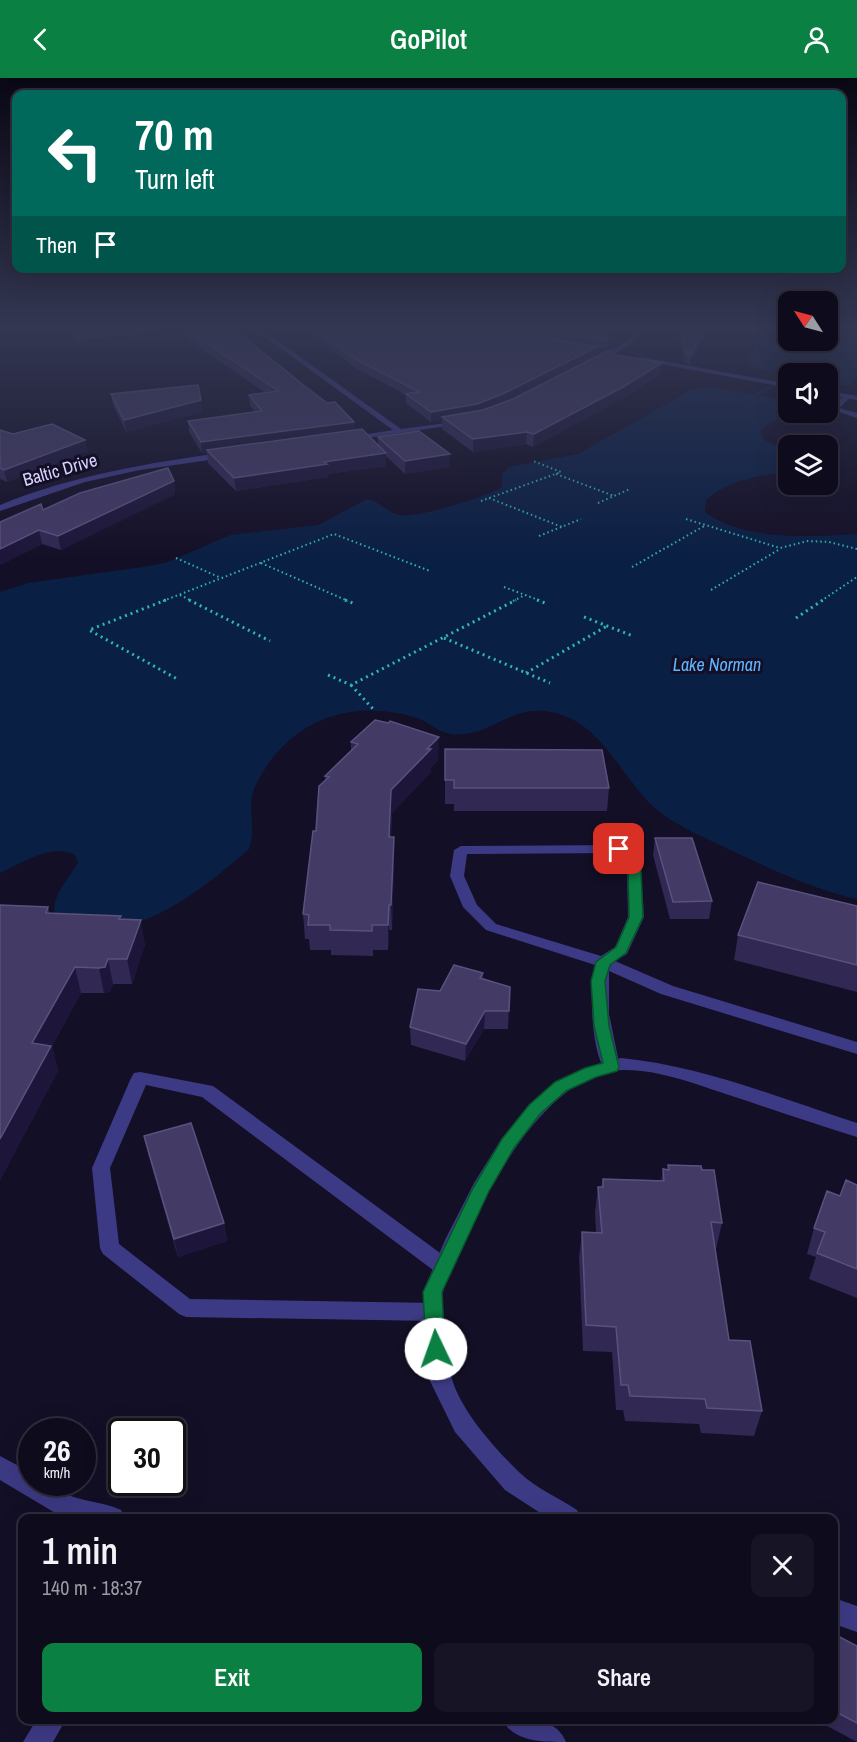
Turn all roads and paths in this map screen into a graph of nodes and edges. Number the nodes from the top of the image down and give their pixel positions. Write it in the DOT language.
graph roads {
  1 [pos="361,404"];
  2 [pos="842,404"];
  3 [pos="857,416"];
  4 [pos="470,420"];
  5 [pos="400,432"];
  6 [pos="343,440"];
  7 [pos="239,453"];
  8 [pos="533,461"];
  9 [pos="555,474"];
  10 [pos="630,489"];
  11 [pos="614,496"];
  12 [pos="488,498"];
  13 [pos="481,501"];
  14 [pos="598,503"];
  15 [pos="0,508"];
  16 [pos="581,519"];
  17 [pos="686,519"];
  18 [pos="706,525"];
  19 [pos="562,527"];
  20 [pos="539,536"];
  21 [pos="780,548"];
  22 [pos="857,549"];
  23 [pos="176,558"];
  24 [pos="261,563"];
  25 [pos="632,567"];
  26 [pos="430,571"];
  27 [pos="857,577"];
  28 [pos="222,578"];
  29 [pos="504,587"];
  30 [pos="711,590"];
  31 [pos="179,595"];
  32 [pos="525,595"];
  33 [pos="355,604"];
  34 [pos="549,604"];
  35 [pos="584,617"];
  36 [pos="796,618"];
  37 [pos="607,626"];
  38 [pos="633,636"];
  39 [pos="443,638"];
  40 [pos="270,641"];
  41 [pos="526,673"];
  42 [pos="328,675"];
  43 [pos="178,680"];
  44 [pos="550,683"];
  45 [pos="351,685"];
  46 [pos="374,710"];
  47 [pos="603,962"];
  48 [pos="857,1048"];
  49 [pos="611,1067"];
  50 [pos="857,1130"];
  51 [pos="444,1267"];
  52 [pos="434,1312"];
  53 [pos="0,1467"];
  54 [pos="97,1514"];
  55 [pos="563,1514"];
  56 [pos="838,1612"];
  57 [pos="857,1619"];
  58 [pos="49,1724"];
  59 [pos="523,1724"];
  60 [pos="36,1742"];
  61 [pos="554,1742"];
  1 -- 5 [label="street"];
  2 -- 3 [label="street"];
  4 -- 5 [label="street"];
  5 -- 6 [label="street"];
  7 -- 15 [label="street, Baltic Drive"];
  8 -- 9 [label="path"];
  9 -- 11 [label="path"];
  9 -- 12 [label="path"];
  10 -- 11 [label="path"];
  11 -- 14 [label="path"];
  12 -- 13 [label="path"];
  12 -- 19 [label="path"];
  16 -- 19 [label="path"];
  17 -- 18 [label="path"];
  18 -- 21 [label="path"];
  18 -- 25 [label="path"];
  19 -- 20 [label="path"];
  21 -- 22 [label="path"];
  21 -- 30 [label="path"];
  23 -- 28 [label="path"];
  24 -- 26 [label="path"];
  24 -- 28 [label="path"];
  24 -- 33 [label="path"];
  27 -- 36 [label="path"];
  28 -- 31 [label="path"];
  29 -- 32 [label="path"];
  31 -- 40 [label="path"];
  31 -- 43 [label="path"];
  32 -- 34 [label="path"];
  32 -- 39 [label="path"];
  35 -- 37 [label="path"];
  37 -- 38 [label="path"];
  37 -- 41 [label="path"];
  39 -- 41 [label="path"];
  39 -- 45 [label="path"];
  41 -- 44 [label="path"];
  42 -- 45 [label="path"];
  45 -- 46 [label="path"];
  47 -- 47 [label="street"];
  47 -- 48 [label="street"];
  47 -- 49 [label="street"];
  49 -- 50 [label="street"];
  49 -- 51 [label="street"];
  51 -- 52 [label="street"];
  51 -- 52 [label="street"];
  52 -- 55 [label="street"];
  53 -- 54 [label="street"];
  56 -- 57 [label="street"];
  58 -- 60 [label="street"];
  59 -- 61 [label="street"];
}
